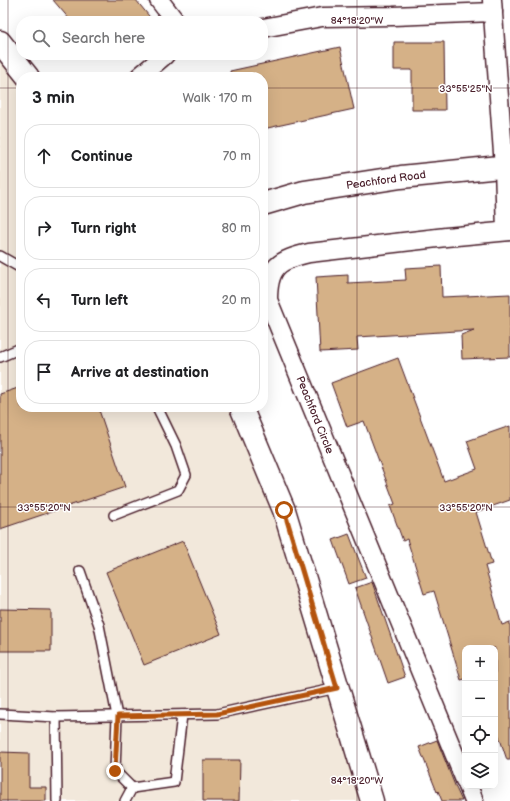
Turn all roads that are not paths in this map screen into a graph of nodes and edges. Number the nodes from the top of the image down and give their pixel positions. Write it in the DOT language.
graph roads {
  1 [pos="159,0"];
  2 [pos="493,6"];
  3 [pos="171,16"];
  4 [pos="268,27"];
  5 [pos="0,42"];
  6 [pos="159,60"];
  7 [pos="24,72"];
  8 [pos="145,72"];
  9 [pos="507,166"];
  10 [pos="268,203"];
  11 [pos="508,231"];
  12 [pos="0,256"];
  13 [pos="16,265"];
  14 [pos="16,350"];
  15 [pos="0,357"];
  16 [pos="159,412"];
  17 [pos="243,412"];
  18 [pos="114,515"];
  19 [pos="80,571"];
  20 [pos="337,688"];
  21 [pos="0,714"];
  22 [pos="182,715"];
  23 [pos="118,716"];
  24 [pos="56,717"];
  25 [pos="462,773"];
  26 [pos="132,788"];
  27 [pos="469,789"];
  28 [pos="57,801"];
  29 [pos="125,801"];
  30 [pos="372,801"];
  31 [pos="474,801"];
  1 -- 3 [label="street"];
  2 -- 4 [label="street"];
  2 -- 9 [label="street, Peachford Circle"];
  5 -- 7 [label="street"];
  6 -- 8 [label="street"];
  9 -- 10 [label="street, Peachford Road"];
  9 -- 11 [label="street, Peachford Circle"];
  11 -- 25 [label="street, Peachford Circle"];
  12 -- 13 [label="lane"];
  14 -- 15 [label="lane"];
  16 -- 18 [label="lane"];
  17 -- 20 [label="street"];
  19 -- 23 [label="lane"];
  20 -- 22 [label="lane"];
  20 -- 30 [label="street"];
  21 -- 24 [label="lane"];
  22 -- 23 [label="lane"];
  22 -- 26 [label="lane"];
  23 -- 24 [label="lane"];
  23 -- 26 [label="lane"];
  24 -- 28 [label="lane"];
  26 -- 29 [label="lane"];
  27 -- 31 [label="street"];
}
